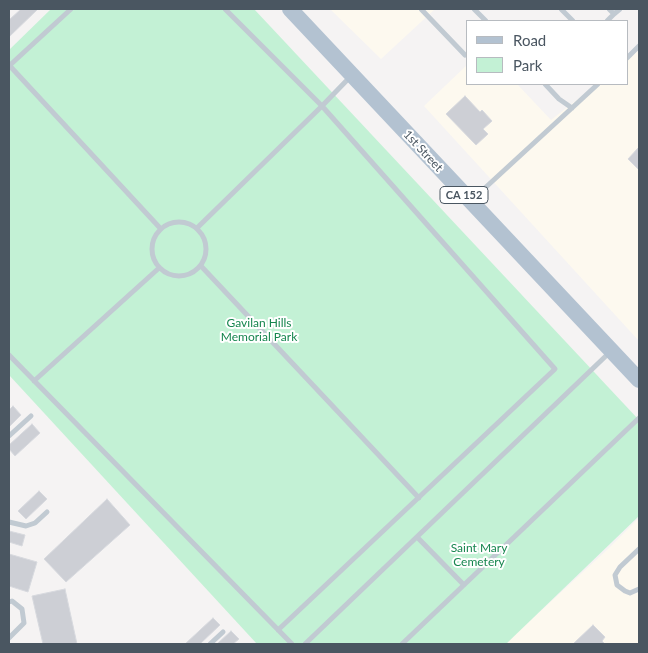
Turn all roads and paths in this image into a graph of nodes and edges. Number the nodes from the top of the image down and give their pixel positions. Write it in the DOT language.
graph roads {
  1 [pos="70,9"];
  2 [pos="226,9"];
  3 [pos="290,9"];
  4 [pos="421,9"];
  5 [pos="474,9"];
  6 [pos="561,9"];
  7 [pos="609,9"];
  8 [pos="620,9"];
  9 [pos="614,14"];
  10 [pos="485,20"];
  11 [pos="572,20"];
  12 [pos="608,20"];
  13 [pos="639,46"];
  14 [pos="465,55"];
  15 [pos="628,57"];
  16 [pos="9,65"];
  17 [pos="351,75"];
  18 [pos="545,85"];
  19 [pos="597,85"];
  20 [pos="322,106"];
  21 [pos="572,108"];
  22 [pos="470,202"];
  23 [pos="160,228"];
  24 [pos="197,228"];
  25 [pos="201,266"];
  26 [pos="159,268"];
  27 [pos="611,351"];
  28 [pos="9,355"];
  29 [pos="639,380"];
  30 [pos="34,381"];
  31 [pos="30,416"];
  32 [pos="639,418"];
  33 [pos="9,436"];
  34 [pos="419,498"];
  35 [pos="47,512"];
  36 [pos="9,522"];
  37 [pos="417,537"];
  38 [pos="639,549"];
  39 [pos="464,585"];
  40 [pos="639,589"];
  41 [pos="9,602"];
  42 [pos="278,630"];
  43 [pos="223,632"];
  44 [pos="9,638"];
  45 [pos="210,644"];
  46 [pos="292,644"];
  47 [pos="305,644"];
  48 [pos="402,644"];
  1 -- 16 [label="lane"];
  2 -- 20 [label="lane"];
  3 -- 17 [label="main road, 1st Street / CA 152"];
  4 -- 14 [label="lane"];
  5 -- 10 [label="lane"];
  6 -- 11 [label="lane"];
  7 -- 9 [label="lane"];
  8 -- 9 [label="lane"];
  9 -- 12 [label="lane"];
  13 -- 15 [label="lane"];
  16 -- 23 [label="lane"];
  17 -- 20 [label="lane"];
  17 -- 22 [label="main road, 1st Street / CA 152"];
  18 -- 21 [label="lane"];
  19 -- 21 [label="lane"];
  20 -- 24 [label="lane"];
  20 -- 34 [label="lane"];
  21 -- 22 [label="lane"];
  22 -- 27 [label="main road, 1st Street / CA 152"];
  23 -- 24 [label="lane"];
  23 -- 26 [label="lane"];
  24 -- 25 [label="lane"];
  25 -- 26 [label="lane"];
  25 -- 34 [label="lane"];
  26 -- 30 [label="lane"];
  27 -- 29 [label="main road, 1st Street / CA 152"];
  27 -- 37 [label="lane"];
  28 -- 30 [label="lane"];
  30 -- 42 [label="lane"];
  31 -- 33 [label="lane"];
  32 -- 39 [label="lane"];
  34 -- 42 [label="lane"];
  35 -- 36 [label="lane"];
  37 -- 39 [label="lane"];
  37 -- 47 [label="lane"];
  38 -- 40 [label="lane"];
  39 -- 48 [label="lane"];
  41 -- 44 [label="lane"];
  42 -- 46 [label="lane"];
  43 -- 45 [label="lane"];
}
